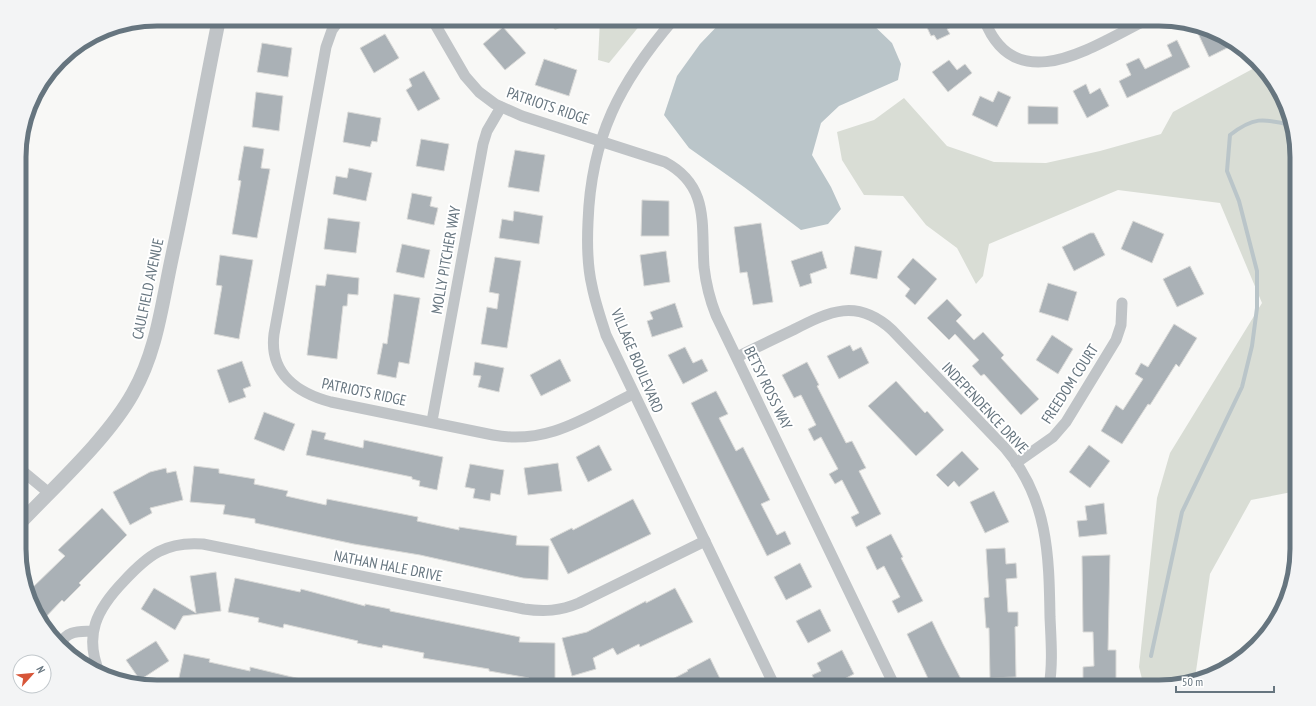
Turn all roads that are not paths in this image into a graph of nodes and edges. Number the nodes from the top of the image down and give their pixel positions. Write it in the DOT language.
graph roads {
  1 [pos="217,26"];
  2 [pos="335,26"];
  3 [pos="436,26"];
  4 [pos="669,26"];
  5 [pos="988,26"];
  6 [pos="1134,26"];
  7 [pos="501,107"];
  8 [pos="601,140"];
  9 [pos="1122,303"];
  10 [pos="737,357"];
  11 [pos="633,394"];
  12 [pos="432,421"];
  13 [pos="1016,463"];
  14 [pos="26,474"];
  15 [pos="49,493"];
  16 [pos="26,517"];
  17 [pos="705,541"];
  18 [pos="93,632"];
  19 [pos="63,640"];
  20 [pos="94,664"];
  21 [pos="772,680"];
  22 [pos="892,680"];
  23 [pos="1050,680"];
  1 -- 15 [label="street, CAULFIELD AVENUE"];
  2 -- 12 [label="street, PATRIOTS RIDGE"];
  3 -- 7 [label="street, PATRIOTS RIDGE"];
  4 -- 8 [label="street, VILLAGE BOULEVARD"];
  5 -- 6 [label="street"];
  7 -- 8 [label="street, PATRIOTS RIDGE"];
  7 -- 12 [label="street, MOLLY PITCHER WAY"];
  8 -- 10 [label="street, BETSY ROSS WAY"];
  8 -- 11 [label="street, VILLAGE BOULEVARD"];
  9 -- 13 [label="street, FREEDOM COURT"];
  10 -- 13 [label="street, INDEPENDENCE DRIVE"];
  10 -- 22 [label="street, BETSY ROSS WAY"];
  11 -- 12 [label="street, PATRIOTS RIDGE"];
  11 -- 17 [label="street, VILLAGE BOULEVARD"];
  13 -- 23 [label="street, INDEPENDENCE DRIVE"];
  14 -- 15 [label="street"];
  15 -- 16 [label="street, CAULFIELD AVENUE"];
  17 -- 18 [label="street, NATHAN HALE DRIVE"];
  17 -- 21 [label="street, VILLAGE BOULEVARD"];
  18 -- 19 [label="street"];
  18 -- 20 [label="street, NATHAN HALE DRIVE"];
}
